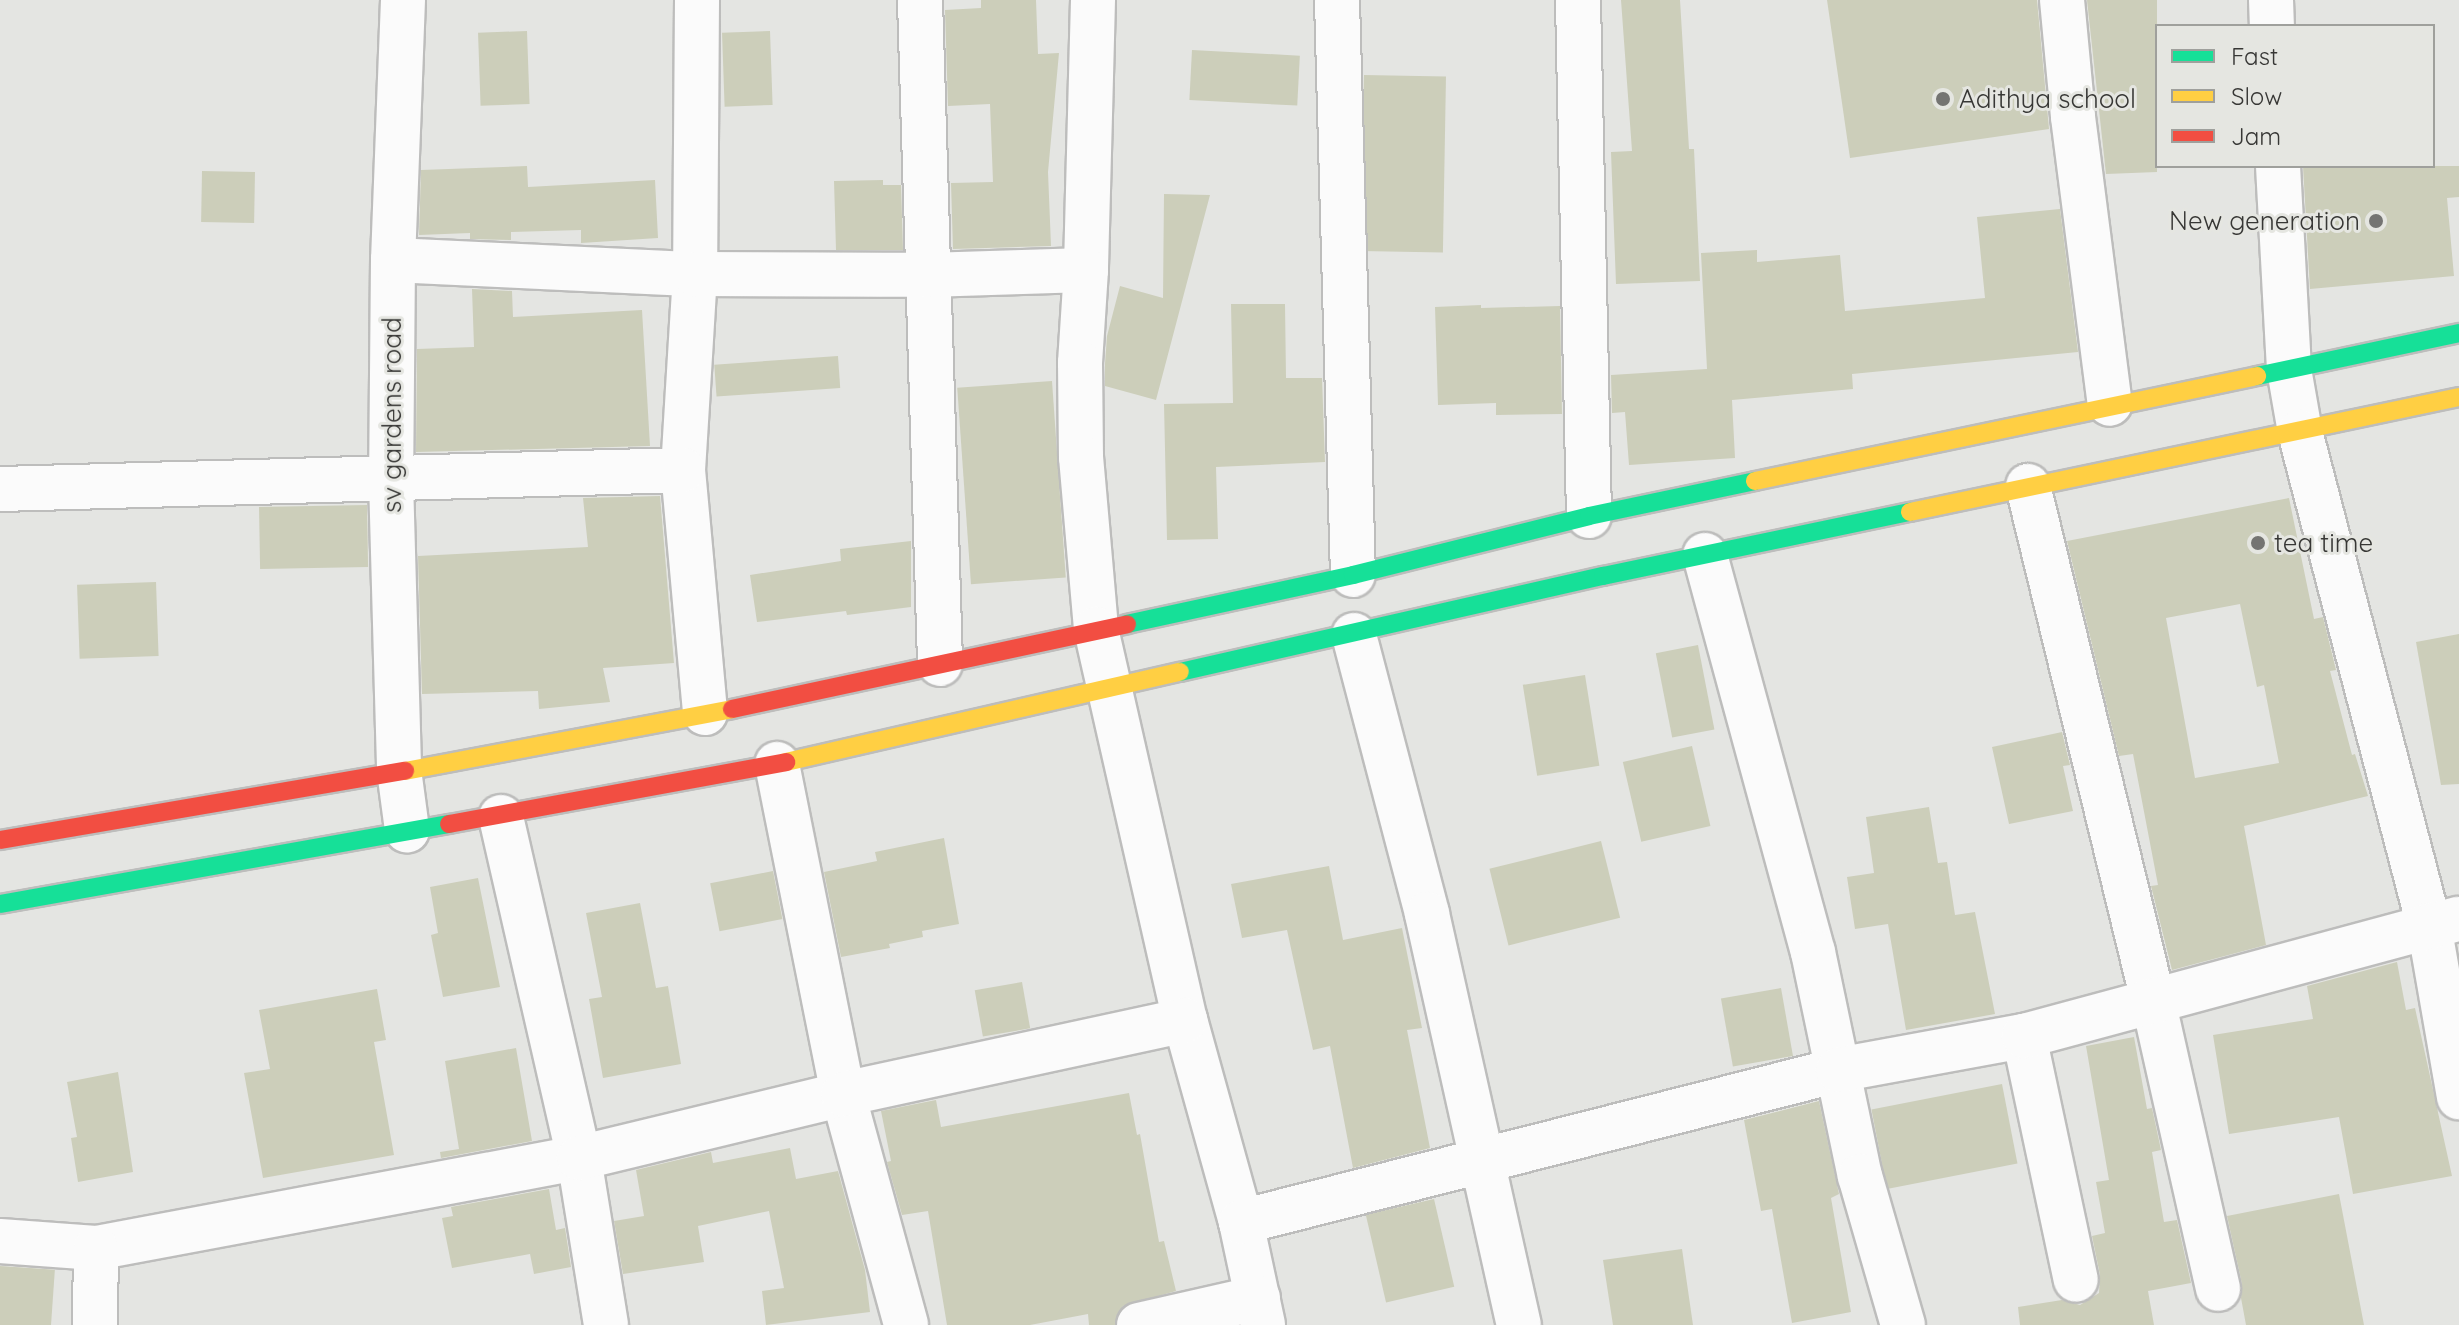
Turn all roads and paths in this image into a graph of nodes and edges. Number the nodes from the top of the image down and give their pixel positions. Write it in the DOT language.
graph roads {
  1 [pos="403,0"];
  2 [pos="697,0"];
  3 [pos="920,0"];
  4 [pos="1093,0"];
  5 [pos="1337,0"];
  6 [pos="1578,0"];
  7 [pos="2062,0"];
  8 [pos="2271,0"];
  9 [pos="2272,24"];
  10 [pos="2278,168"];
  11 [pos="393,260"];
  12 [pos="1086,270"];
  13 [pos="695,274"];
  14 [pos="927,275"];
  15 [pos="2459,333"];
  16 [pos="2289,369"];
  17 [pos="2459,397"];
  18 [pos="2110,404"];
  19 [pos="2300,432"];
  20 [pos="683,470"];
  21 [pos="391,480"];
  22 [pos="2028,486"];
  23 [pos="0,489"];
  24 [pos="1589,516"];
  25 [pos="1705,555"];
  26 [pos="1353,575"];
  27 [pos="1096,629"];
  28 [pos="1354,635"];
  29 [pos="940,664"];
  30 [pos="1107,689"];
  31 [pos="705,713"];
  32 [pos="777,764"];
  33 [pos="399,770"];
  34 [pos="501,817"];
  35 [pos="407,830"];
  36 [pos="0,840"];
  37 [pos="0,904"];
  38 [pos="2444,922"];
  39 [pos="2153,1000"];
  40 [pos="1185,1020"];
  41 [pos="2024,1036"];
  42 [pos="1838,1070"];
  43 [pos="843,1094"];
  44 [pos="2459,1097"];
  45 [pos="579,1158"];
  46 [pos="1482,1161"];
  47 [pos="1241,1222"];
  48 [pos="0,1241"];
  49 [pos="96,1248"];
  50 [pos="2076,1280"];
  51 [pos="2218,1289"];
  52 [pos="1260,1312"];
  53 [pos="95,1325"];
  54 [pos="606,1325"];
  55 [pos="906,1325"];
  56 [pos="1139,1325"];
  57 [pos="1519,1325"];
  58 [pos="1903,1325"];
  1 -- 11 [label="street, sv gardens road"];
  2 -- 13 [label="street"];
  3 -- 14 [label="street"];
  4 -- 12 [label="street"];
  5 -- 26 [label="street"];
  6 -- 24 [label="street"];
  7 -- 18 [label="street"];
  8 -- 9 [label="street"];
  10 -- 16 [label="street"];
  11 -- 13 [label="street"];
  11 -- 21 [label="street, sv gardens road"];
  12 -- 14 [label="street"];
  12 -- 27 [label="street"];
  13 -- 14 [label="street"];
  13 -- 20 [label="street"];
  14 -- 29 [label="street"];
  15 -- 16 [label="main road"];
  16 -- 18 [label="main road"];
  16 -- 19 [label="street"];
  17 -- 19 [label="main road"];
  18 -- 24 [label="main road"];
  19 -- 22 [label="main road"];
  19 -- 38 [label="street"];
  20 -- 21 [label="street"];
  20 -- 31 [label="street"];
  21 -- 23 [label="street"];
  21 -- 33 [label="street, sv gardens road"];
  22 -- 25 [label="main road"];
  22 -- 39 [label="street"];
  24 -- 26 [label="main road"];
  25 -- 28 [label="main road"];
  25 -- 42 [label="street"];
  26 -- 27 [label="main road"];
  27 -- 29 [label="main road"];
  27 -- 30 [label="street"];
  28 -- 30 [label="main road"];
  28 -- 46 [label="street"];
  29 -- 31 [label="main road"];
  30 -- 32 [label="main road"];
  30 -- 40 [label="street"];
  31 -- 33 [label="main road"];
  32 -- 34 [label="main road"];
  32 -- 43 [label="street"];
  33 -- 35 [label="street, sv gardens road"];
  33 -- 36 [label="main road"];
  34 -- 35 [label="main road"];
  34 -- 45 [label="street"];
  35 -- 37 [label="main road"];
  38 -- 39 [label="street"];
  38 -- 44 [label="street"];
  39 -- 41 [label="street"];
  39 -- 51 [label="street"];
  40 -- 43 [label="street"];
  40 -- 47 [label="street"];
  41 -- 42 [label="street"];
  41 -- 50 [label="street"];
  42 -- 46 [label="street"];
  42 -- 58 [label="street"];
  43 -- 45 [label="street"];
  43 -- 55 [label="street"];
  45 -- 49 [label="street"];
  45 -- 54 [label="street"];
  46 -- 47 [label="street"];
  46 -- 57 [label="street"];
  47 -- 52 [label="street"];
  48 -- 49 [label="street"];
  49 -- 53 [label="street"];
  52 -- 56 [label="street"];
}
